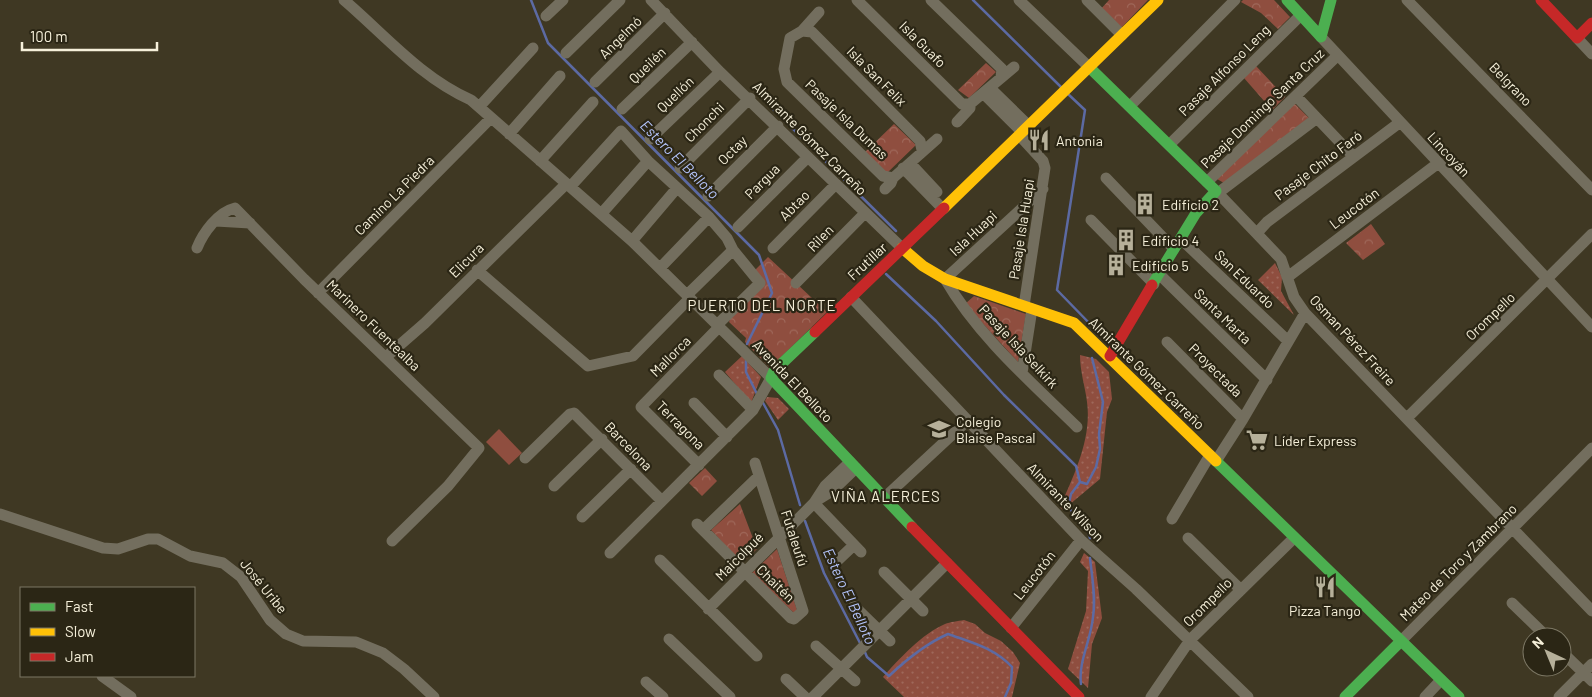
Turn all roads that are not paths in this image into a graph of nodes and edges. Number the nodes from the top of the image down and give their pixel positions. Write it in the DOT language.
graph roads {
  1 [pos="344,0"];
  2 [pos="563,0"];
  3 [pos="620,0"];
  4 [pos="651,0"];
  5 [pos="857,0"];
  6 [pos="932,0"];
  7 [pos="1019,0"];
  8 [pos="1158,0"];
  9 [pos="1235,0"];
  10 [pos="1288,0"];
  11 [pos="1331,0"];
  12 [pos="1541,0"];
  13 [pos="1410,1"];
  14 [pos="1094,2"];
  15 [pos="819,12"];
  16 [pos="665,13"];
  17 [pos="1300,15"];
  18 [pos="546,16"];
  19 [pos="1592,23"];
  20 [pos="802,31"];
  21 [pos="1122,35"];
  22 [pos="1321,38"];
  23 [pos="1577,38"];
  24 [pos="692,42"];
  25 [pos="532,48"];
  26 [pos="566,53"];
  27 [pos="1592,54"];
  28 [pos="1337,56"];
  29 [pos="1014,67"];
  30 [pos="1090,68"];
  31 [pos="720,72"];
  32 [pos="560,76"];
  33 [pos="1001,77"];
  34 [pos="595,82"];
  35 [pos="987,91"];
  36 [pos="1296,96"];
  37 [pos="750,98"];
  38 [pos="593,102"];
  39 [pos="475,103"];
  40 [pos="970,104"];
  41 [pos="1130,106"];
  42 [pos="622,109"];
  43 [pos="491,118"];
  44 [pos="1317,118"];
  45 [pos="957,122"];
  46 [pos="1399,122"];
  47 [pos="778,126"];
  48 [pos="1024,132"];
  49 [pos="509,134"];
  50 [pos="650,139"];
  51 [pos="936,139"];
  52 [pos="1169,145"];
  53 [pos="922,150"];
  54 [pos="1353,156"];
  55 [pos="808,157"];
  56 [pos="648,161"];
  57 [pos="540,162"];
  58 [pos="1437,164"];
  59 [pos="907,165"];
  60 [pos="680,168"];
  61 [pos="893,178"];
  62 [pos="1106,178"];
  63 [pos="1207,182"];
  64 [pos="836,184"];
  65 [pos="568,186"];
  66 [pos="677,188"];
  67 [pos="885,189"];
  68 [pos="1043,189"];
  69 [pos="1592,190"];
  70 [pos="1217,192"];
  71 [pos="708,196"];
  72 [pos="946,207"];
  73 [pos="602,213"];
  74 [pos="865,213"];
  75 [pos="709,218"];
  76 [pos="1091,220"];
  77 [pos="738,227"];
  78 [pos="1257,233"];
  79 [pos="1592,234"];
  80 [pos="1181,239"];
  81 [pos="632,241"];
  82 [pos="197,248"];
  83 [pos="773,248"];
  84 [pos="902,248"];
  85 [pos="1174,249"];
  86 [pos="733,250"];
  87 [pos="660,268"];
  88 [pos="477,270"];
  89 [pos="1289,276"];
  90 [pos="945,279"];
  91 [pos="1156,279"];
  92 [pos="1547,281"];
  93 [pos="796,283"];
  94 [pos="318,293"];
  95 [pos="689,296"];
  96 [pos="851,297"];
  97 [pos="1028,307"];
  98 [pos="1305,313"];
  99 [pos="719,325"];
  100 [pos="1592,327"];
  101 [pos="1288,341"];
  102 [pos="1167,342"];
  103 [pos="1110,356"];
  104 [pos="386,357"];
  105 [pos="1022,373"];
  106 [pos="719,375"];
  107 [pos="771,378"];
  108 [pos="1267,380"];
  109 [pos="694,403"];
  110 [pos="758,403"];
  111 [pos="641,407"];
  112 [pos="1406,418"];
  113 [pos="1243,419"];
  114 [pos="968,420"];
  115 [pos="1077,427"];
  116 [pos="727,437"];
  117 [pos="602,439"];
  118 [pos="1592,448"];
  119 [pos="525,458"];
  120 [pos="1213,458"];
  121 [pos="755,463"];
  122 [pos="699,465"];
  123 [pos="853,465"];
  124 [pos="631,469"];
  125 [pos="759,476"];
  126 [pos="554,486"];
  127 [pos="884,498"];
  128 [pos="662,501"];
  129 [pos="814,503"];
  130 [pos="0,514"];
  131 [pos="582,517"];
  132 [pos="1172,519"];
  133 [pos="1513,529"];
  134 [pos="779,537"];
  135 [pos="1188,538"];
  136 [pos="1294,538"];
  137 [pos="1081,540"];
  138 [pos="392,541"];
  139 [pos="610,553"];
  140 [pos="660,560"];
  141 [pos="836,562"];
  142 [pos="947,563"];
  143 [pos="744,572"];
  144 [pos="884,572"];
  145 [pos="1241,590"];
  146 [pos="910,599"];
  147 [pos="1512,602"];
  148 [pos="854,606"];
  149 [pos="708,608"];
  150 [pos="1592,610"];
  151 [pos="922,611"];
  152 [pos="794,619"];
  153 [pos="1537,627"];
  154 [pos="1011,628"];
  155 [pos="879,630"];
  156 [pos="669,639"];
  157 [pos="890,640"];
  158 [pos="1190,640"];
  159 [pos="1400,642"];
  160 [pos="816,646"];
  161 [pos="757,656"];
  162 [pos="1572,662"];
  163 [pos="1592,664"];
  164 [pos="842,669"];
  165 [pos="103,677"];
  166 [pos="1588,677"];
  167 [pos="786,679"];
  168 [pos="1441,680"];
  169 [pos="855,681"];
  170 [pos="646,682"];
  171 [pos="723,694"];
  172 [pos="132,697"];
  173 [pos="434,697"];
  174 [pos="663,697"];
  175 [pos="805,697"];
  176 [pos="813,697"];
  177 [pos="1080,697"];
  178 [pos="1151,697"];
  179 [pos="1248,697"];
  180 [pos="1345,697"];
  181 [pos="1425,697"];
  182 [pos="1459,697"];
  183 [pos="1559,697"];
  1 -- 39 [label="street, Avenida El Belloto"];
  2 -- 18 [label="street"];
  3 -- 26 [label="street"];
  4 -- 16 [label="street, Almirante Gómez Carreño"];
  5 -- 40 [label="street, Isla Guafo"];
  6 -- 33 [label="street"];
  7 -- 30 [label="street, Osman Pérez Freire"];
  8 -- 21 [label="street, Frutillar"];
  9 -- 41 [label="street"];
  10 -- 17 [label="street, Lincoyán"];
  11 -- 22 [label="street"];
  12 -- 23 [label="street"];
  13 -- 69 [label="street, Belgrano"];
  14 -- 21 [label="street"];
  15 -- 20 [label="street"];
  16 -- 24 [label="street, Almirante Gómez Carreño"];
  16 -- 34 [label="street, Angelmó"];
  17 -- 22 [label="street, Lincoyán"];
  17 -- 52 [label="street, Pasaje Alfonso Leng"];
  19 -- 23 [label="street"];
  20 -- 53 [label="street, Isla San Felix"];
  20 -- 61 [label="street, Pasaje Isla Dumas"];
  21 -- 30 [label="street, Frutillar"];
  22 -- 28 [label="street, Lincoyán"];
  23 -- 27 [label="street"];
  24 -- 31 [label="street, Almirante Gómez Carreño"];
  24 -- 42 [label="street, Queilén"];
  25 -- 39 [label="street"];
  28 -- 36 [label="street, Pasaje Domingo Santa Cruz"];
  28 -- 46 [label="street, Lincoyán"];
  29 -- 33 [label="street"];
  30 -- 41 [label="street, Osman Pérez Freire"];
  30 -- 48 [label="street, Frutillar"];
  31 -- 37 [label="street, Almirante Gómez Carreño"];
  31 -- 50 [label="street, Quellón"];
  32 -- 49 [label="street"];
  33 -- 35 [label="street"];
  35 -- 40 [label="street"];
  35 -- 48 [label="street, Pasaje Isla Huapi"];
  36 -- 44 [label="street"];
  36 -- 63 [label="street, Pasaje Domingo Santa Cruz"];
  37 -- 47 [label="street, Almirante Gómez Carreño"];
  37 -- 60 [label="street, Chonchi"];
  38 -- 57 [label="street"];
  39 -- 43 [label="street, Avenida El Belloto"];
  40 -- 45 [label="street"];
  41 -- 52 [label="street, Osman Pérez Freire"];
  43 -- 49 [label="street, Avenida El Belloto"];
  43 -- 94 [label="street, Camino La Piedra"];
  44 -- 54 [label="street"];
  44 -- 70 [label="street"];
  46 -- 54 [label="street, Pasaje Chito Faró"];
  46 -- 58 [label="street, Lincoyán"];
  47 -- 55 [label="street, Almirante Gómez Carreño"];
  47 -- 71 [label="street, Octay"];
  48 -- 68 [label="street, Pasaje Isla Huapi"];
  48 -- 72 [label="street, Frutillar"];
  49 -- 57 [label="street, Avenida El Belloto"];
  51 -- 53 [label="street"];
  52 -- 63 [label="street, Osman Pérez Freire"];
  53 -- 59 [label="street"];
  54 -- 78 [label="street, Pasaje Chito Faró"];
  55 -- 64 [label="street, Almirante Gómez Carreño"];
  55 -- 77 [label="street, Pargua"];
  56 -- 65 [label="street, Elicura"];
  56 -- 66 [label="street"];
  56 -- 73 [label="street"];
  57 -- 65 [label="street, Avenida El Belloto"];
  58 -- 89 [label="street, Leucotón"];
  58 -- 92 [label="street, Lincoyán"];
  59 -- 61 [label="street"];
  59 -- 72 [label="street"];
  61 -- 67 [label="street"];
  62 -- 85 [label="street"];
  63 -- 70 [label="street, Osman Pérez Freire"];
  64 -- 74 [label="street, Almirante Gómez Carreño"];
  64 -- 83 [label="street, Abtao"];
  65 -- 73 [label="street, Avenida El Belloto"];
  65 -- 88 [label="street, Elicura"];
  66 -- 75 [label="street"];
  66 -- 81 [label="street"];
  68 -- 90 [label="street, Isla Huapi"];
  68 -- 97 [label="street, Pasaje Isla Huapi"];
  70 -- 78 [label="street, Osman Pérez Freire"];
  70 -- 80 [label="street"];
  72 -- 84 [label="street, Frutillar"];
  73 -- 81 [label="street, Avenida El Belloto"];
  74 -- 84 [label="street, Almirante Gómez Carreño"];
  74 -- 93 [label="street, Rilen"];
  75 -- 86 [label="street"];
  75 -- 87 [label="street"];
  76 -- 91 [label="street, Santa Marta"];
  78 -- 89 [label="street, Osman Pérez Freire"];
  79 -- 92 [label="street, Orompello"];
  80 -- 85 [label="street"];
  80 -- 101 [label="street, San Eduardo"];
  81 -- 87 [label="street, Avenida El Belloto"];
  82 -- 94 [label="street, Marinero Fuentealba"];
  84 -- 90 [label="street, Almirante Gómez Carreño"];
  84 -- 96 [label="street, Frutillar"];
  85 -- 91 [label="street"];
  86 -- 95 [label="street"];
  86 -- 99 [label="street, Mallorca"];
  87 -- 95 [label="street, Avenida El Belloto"];
  88 -- 95 [label="street"];
  88 -- 104 [label="street, Elicura"];
  89 -- 98 [label="street, Osman Pérez Freire"];
  90 -- 97 [label="street, Almirante Gómez Carreño"];
  90 -- 105 [label="street, Pasaje Isla Selkirk"];
  91 -- 103 [label="street"];
  91 -- 108 [label="street, Santa Marta"];
  92 -- 100 [label="street, Lincoyán"];
  92 -- 112 [label="street, Orompello"];
  94 -- 104 [label="street, Marinero Fuentealba"];
  95 -- 99 [label="street, Avenida El Belloto"];
  96 -- 107 [label="street, Frutillar"];
  96 -- 114 [label="street, Almirante Wilson"];
  97 -- 103 [label="street, Almirante Gómez Carreño"];
  97 -- 105 [label="street, Pasaje Isla Huapi"];
  98 -- 101 [label="street"];
  98 -- 112 [label="street, Osman Pérez Freire"];
  99 -- 107 [label="street, Avenida El Belloto"];
  99 -- 111 [label="street, Mallorca"];
  101 -- 108 [label="street"];
  102 -- 113 [label="street, Proyectada"];
  103 -- 120 [label="street, Almirante Gómez Carreño"];
  104 -- 138 [label="street, Marinero Fuentealba"];
  105 -- 115 [label="street, Pasaje Isla Selkirk"];
  106 -- 110 [label="street"];
  107 -- 110 [label="street, Frutillar"];
  107 -- 123 [label="street, Avenida El Belloto"];
  108 -- 113 [label="street"];
  109 -- 116 [label="street"];
  110 -- 116 [label="street, Frutillar"];
  111 -- 122 [label="street, Terragona"];
  112 -- 133 [label="street, Osman Pérez Freire"];
  113 -- 120 [label="street"];
  114 -- 127 [label="street"];
  114 -- 137 [label="street, Almirante Wilson"];
  116 -- 122 [label="street, Frutillar"];
  117 -- 119 [label="street, Barcelona"];
  117 -- 124 [label="street, Barcelona"];
  117 -- 126 [label="street"];
  118 -- 133 [label="street, Mateo de Toro y Zambrano"];
  120 -- 132 [label="street"];
  120 -- 136 [label="street, Almirante Gómez Carreño"];
  121 -- 125 [label="street, Futaleufú"];
  122 -- 128 [label="street, Frutillar"];
  123 -- 127 [label="street, Avenida El Belloto"];
  123 -- 129 [label="street, Maicolpué"];
  124 -- 128 [label="street, Barcelona"];
  124 -- 131 [label="street"];
  125 -- 134 [label="street, Futaleufú"];
  125 -- 143 [label="street, Chaitén"];
  127 -- 142 [label="street, Avenida El Belloto"];
  128 -- 139 [label="street, Frutillar"];
  129 -- 134 [label="street, Maicolpué"];
  129 -- 141 [label="street"];
  130 -- 173 [label="street, José Uribe"];
  133 -- 150 [label="street, Osman Pérez Freire"];
  133 -- 159 [label="street, Mateo de Toro y Zambrano"];
  134 -- 143 [label="street, Maicolpué"];
  134 -- 152 [label="street, Futaleufú"];
  135 -- 145 [label="street"];
  136 -- 145 [label="street, Orompello"];
  136 -- 159 [label="street, Almirante Gómez Carreño"];
  137 -- 154 [label="street, Leucotón"];
  137 -- 158 [label="street, Almirante Wilson"];
  140 -- 149 [label="street"];
  142 -- 146 [label="street"];
  142 -- 154 [label="street, Avenida El Belloto"];
  143 -- 149 [label="street, Maicolpué"];
  143 -- 152 [label="street, Chaitén"];
  144 -- 146 [label="street"];
  145 -- 158 [label="street, Orompello"];
  146 -- 151 [label="street"];
  146 -- 155 [label="street"];
  147 -- 153 [label="street"];
  148 -- 155 [label="street"];
  149 -- 161 [label="street"];
  154 -- 177 [label="street, Avenida El Belloto"];
  155 -- 157 [label="street"];
  155 -- 164 [label="street"];
  156 -- 171 [label="street"];
  158 -- 178 [label="street, Orompello"];
  158 -- 179 [label="street, Almirante Wilson"];
  159 -- 168 [label="street, Almirante Gómez Carreño"];
  159 -- 180 [label="street, Mateo de Toro y Zambrano"];
  160 -- 164 [label="street"];
  162 -- 166 [label="street"];
  163 -- 166 [label="street"];
  164 -- 169 [label="street"];
  164 -- 176 [label="street"];
  165 -- 172 [label="street"];
  166 -- 183 [label="street"];
  167 -- 175 [label="street"];
  168 -- 181 [label="street"];
  168 -- 182 [label="street, Almirante Gómez Carreño"];
  170 -- 174 [label="street"];
}
